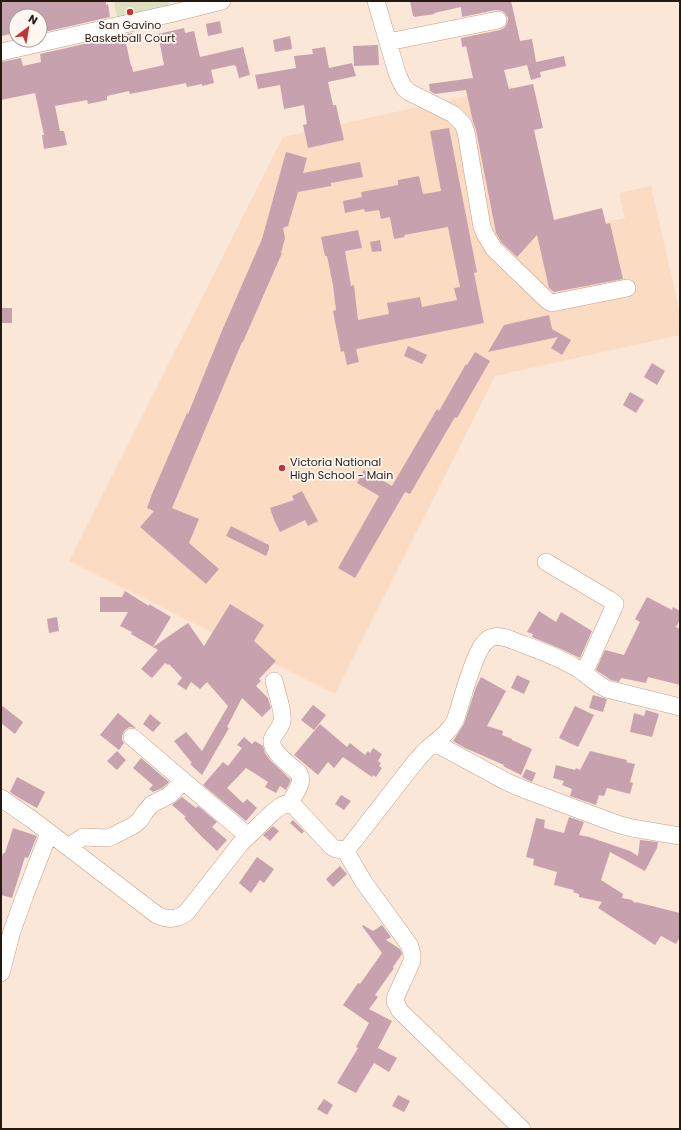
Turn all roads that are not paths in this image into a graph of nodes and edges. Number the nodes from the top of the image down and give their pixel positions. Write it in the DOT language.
graph roads {
  1 [pos="222,1"];
  2 [pos="376,1"];
  3 [pos="498,20"];
  4 [pos="388,42"];
  5 [pos="1,52"];
  6 [pos="627,288"];
  7 [pos="546,562"];
  8 [pos="584,673"];
  9 [pos="274,681"];
  10 [pos="680,707"];
  11 [pos="132,737"];
  12 [pos="435,743"];
  13 [pos="183,780"];
  14 [pos="1,798"];
  15 [pos="289,804"];
  16 [pos="49,833"];
  17 [pos="248,836"];
  18 [pos="680,836"];
  19 [pos="68,847"];
  20 [pos="345,850"];
  21 [pos="1,973"];
  22 [pos="522,1129"];
  1 -- 5 [label="street"];
  2 -- 4 [label="street"];
  3 -- 4 [label="street"];
  4 -- 6 [label="street"];
  7 -- 8 [label="street"];
  8 -- 10 [label="street"];
  8 -- 12 [label="street"];
  9 -- 15 [label="street"];
  11 -- 13 [label="street"];
  12 -- 18 [label="street"];
  12 -- 20 [label="street"];
  13 -- 17 [label="street"];
  13 -- 19 [label="street"];
  14 -- 16 [label="street"];
  15 -- 17 [label="street"];
  15 -- 20 [label="street"];
  16 -- 19 [label="street"];
  16 -- 21 [label="street"];
  17 -- 19 [label="street"];
  20 -- 22 [label="street"];
}
